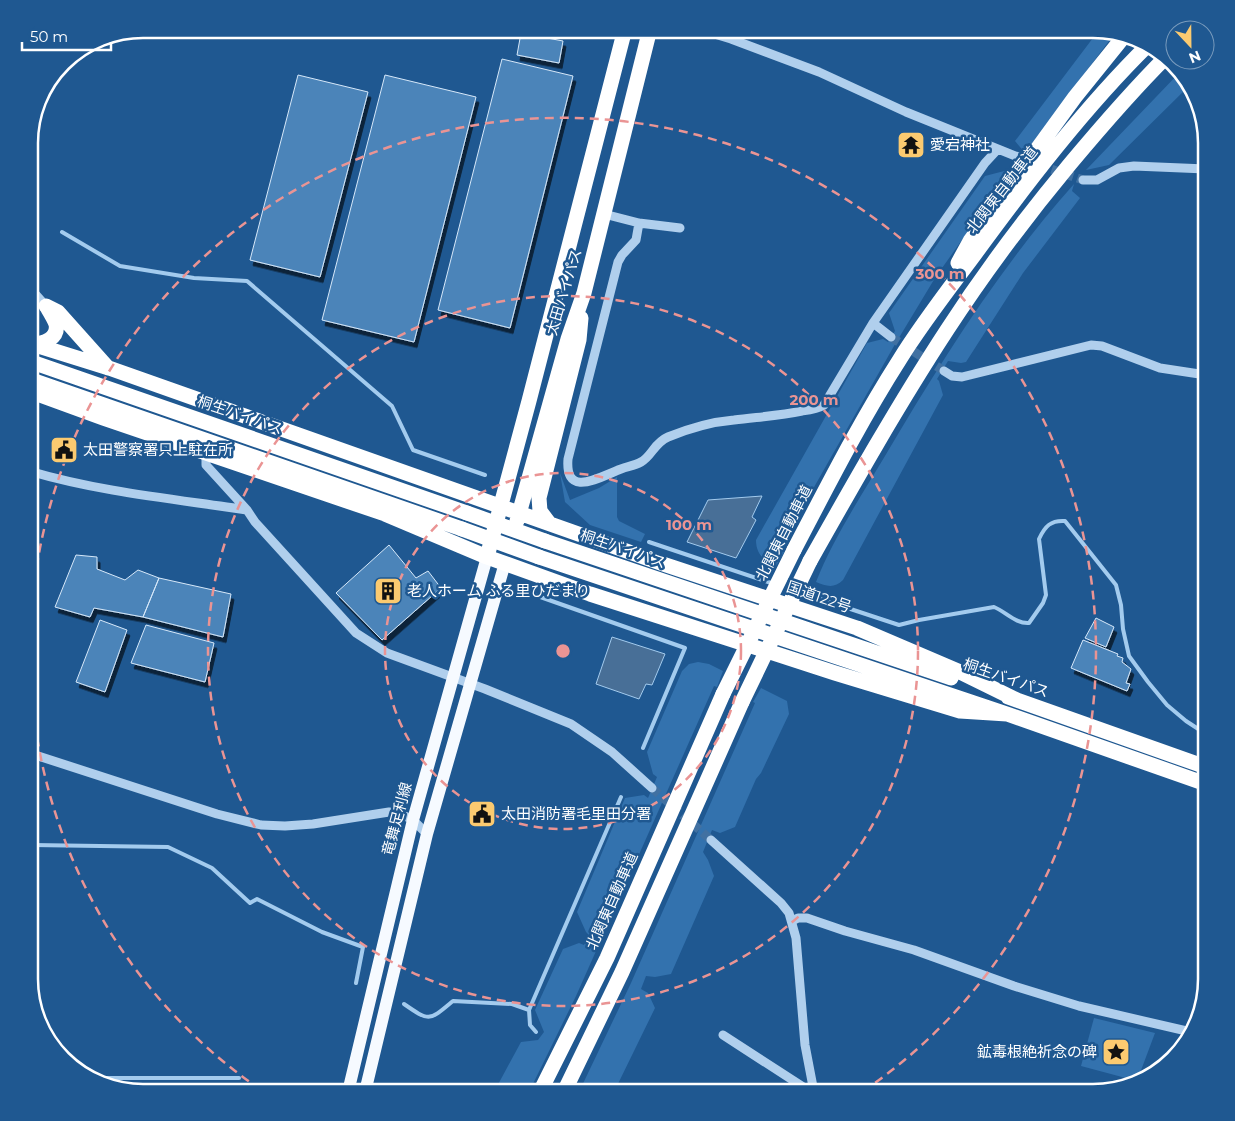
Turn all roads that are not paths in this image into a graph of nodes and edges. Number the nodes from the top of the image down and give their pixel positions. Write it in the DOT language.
graph roads {
  1 [pos="623,38"];
  2 [pos="648,38"];
  3 [pos="728,38"];
  4 [pos="1120,41"];
  5 [pos="1143,50"];
  6 [pos="1161,63"];
  7 [pos="998,150"];
  8 [pos="1018,157"];
  9 [pos="1197,169"];
  10 [pos="1083,180"];
  11 [pos="604,214"];
  12 [pos="638,223"];
  13 [pos="680,228"];
  14 [pos="584,294"];
  15 [pos="38,298"];
  16 [pos="46,306"];
  17 [pos="873,323"];
  18 [pos="921,327"];
  19 [pos="891,337"];
  20 [pos="38,344"];
  21 [pos="38,347"];
  22 [pos="38,363"];
  23 [pos="109,368"];
  24 [pos="944,371"];
  25 [pos="1197,374"];
  26 [pos="38,382"];
  27 [pos="38,393"];
  28 [pos="206,452"];
  29 [pos="38,473"];
  30 [pos="501,506"];
  31 [pos="247,510"];
  32 [pos="519,513"];
  33 [pos="549,523"];
  34 [pos="487,556"];
  35 [pos="505,563"];
  36 [pos="453,678"];
  37 [pos="470,684"];
  38 [pos="1017,700"];
  39 [pos="1007,714"];
  40 [pos="38,756"];
  41 [pos="1198,764"];
  42 [pos="1198,781"];
  43 [pos="652,788"];
  44 [pos="413,820"];
  45 [pos="427,834"];
  46 [pos="711,840"];
  47 [pos="792,921"];
  48 [pos="1184,1030"];
  49 [pos="723,1035"];
  50 [pos="350,1084"];
  51 [pos="367,1084"];
  52 [pos="544,1084"];
  53 [pos="568,1084"];
  54 [pos="800,1084"];
  55 [pos="811,1084"];
  1 -- 30 [label="highway, 太田バイパス"];
  2 -- 11 [label="highway, 太田バイパス"];
  3 -- 7 [label="street"];
  4 -- 18 [label="highway"];
  5 -- 18 [label="highway, 北関東自動車道"];
  6 -- 53 [label="highway, bridge"];
  7 -- 8 [label="street"];
  7 -- 17 [label="street"];
  9 -- 10 [label="street"];
  11 -- 12 [label="street"];
  11 -- 14 [label="highway, 太田バイパス"];
  12 -- 13 [label="street"];
  12 -- 17 [label="street"];
  14 -- 32 [label="highway, 太田バイパス"];
  14 -- 33 [label="highway"];
  15 -- 16 [label="street"];
  16 -- 20 [label="highway"];
  16 -- 23 [label="highway"];
  17 -- 19 [label="street"];
  18 -- 52 [label="highway, 北関東自動車道, bridge"];
  21 -- 23 [label="highway, 国道122号"];
  22 -- 38 [label="highway, 桐生バイパス, bridge"];
  23 -- 30 [label="highway, 国道122号"];
  24 -- 25 [label="street"];
  26 -- 39 [label="highway, bridge"];
  27 -- 28 [label="highway"];
  28 -- 31 [label="street"];
  28 -- 34 [label="highway"];
  29 -- 31 [label="street"];
  30 -- 32 [label="highway, 国道122号"];
  30 -- 34 [label="highway, 太田バイパス"];
  31 -- 36 [label="street"];
  32 -- 33 [label="highway, 国道122号"];
  32 -- 35 [label="highway, 太田バイパス"];
  33 -- 38 [label="highway, 国道122号"];
  34 -- 35 [label="highway"];
  34 -- 36 [label="main road, 竜舞足利線"];
  35 -- 37 [label="main road"];
  35 -- 39 [label="highway"];
  36 -- 37 [label="street"];
  36 -- 44 [label="main road, 竜舞足利線"];
  37 -- 43 [label="street"];
  37 -- 45 [label="main road"];
  38 -- 41 [label="highway, 桐生バイパス"];
  39 -- 42 [label="highway"];
  40 -- 44 [label="street"];
  44 -- 45 [label="street"];
  44 -- 50 [label="main road, 竜舞足利線"];
  45 -- 51 [label="main road"];
  46 -- 47 [label="street"];
  47 -- 48 [label="street"];
  47 -- 55 [label="street"];
  49 -- 54 [label="street"];
}
